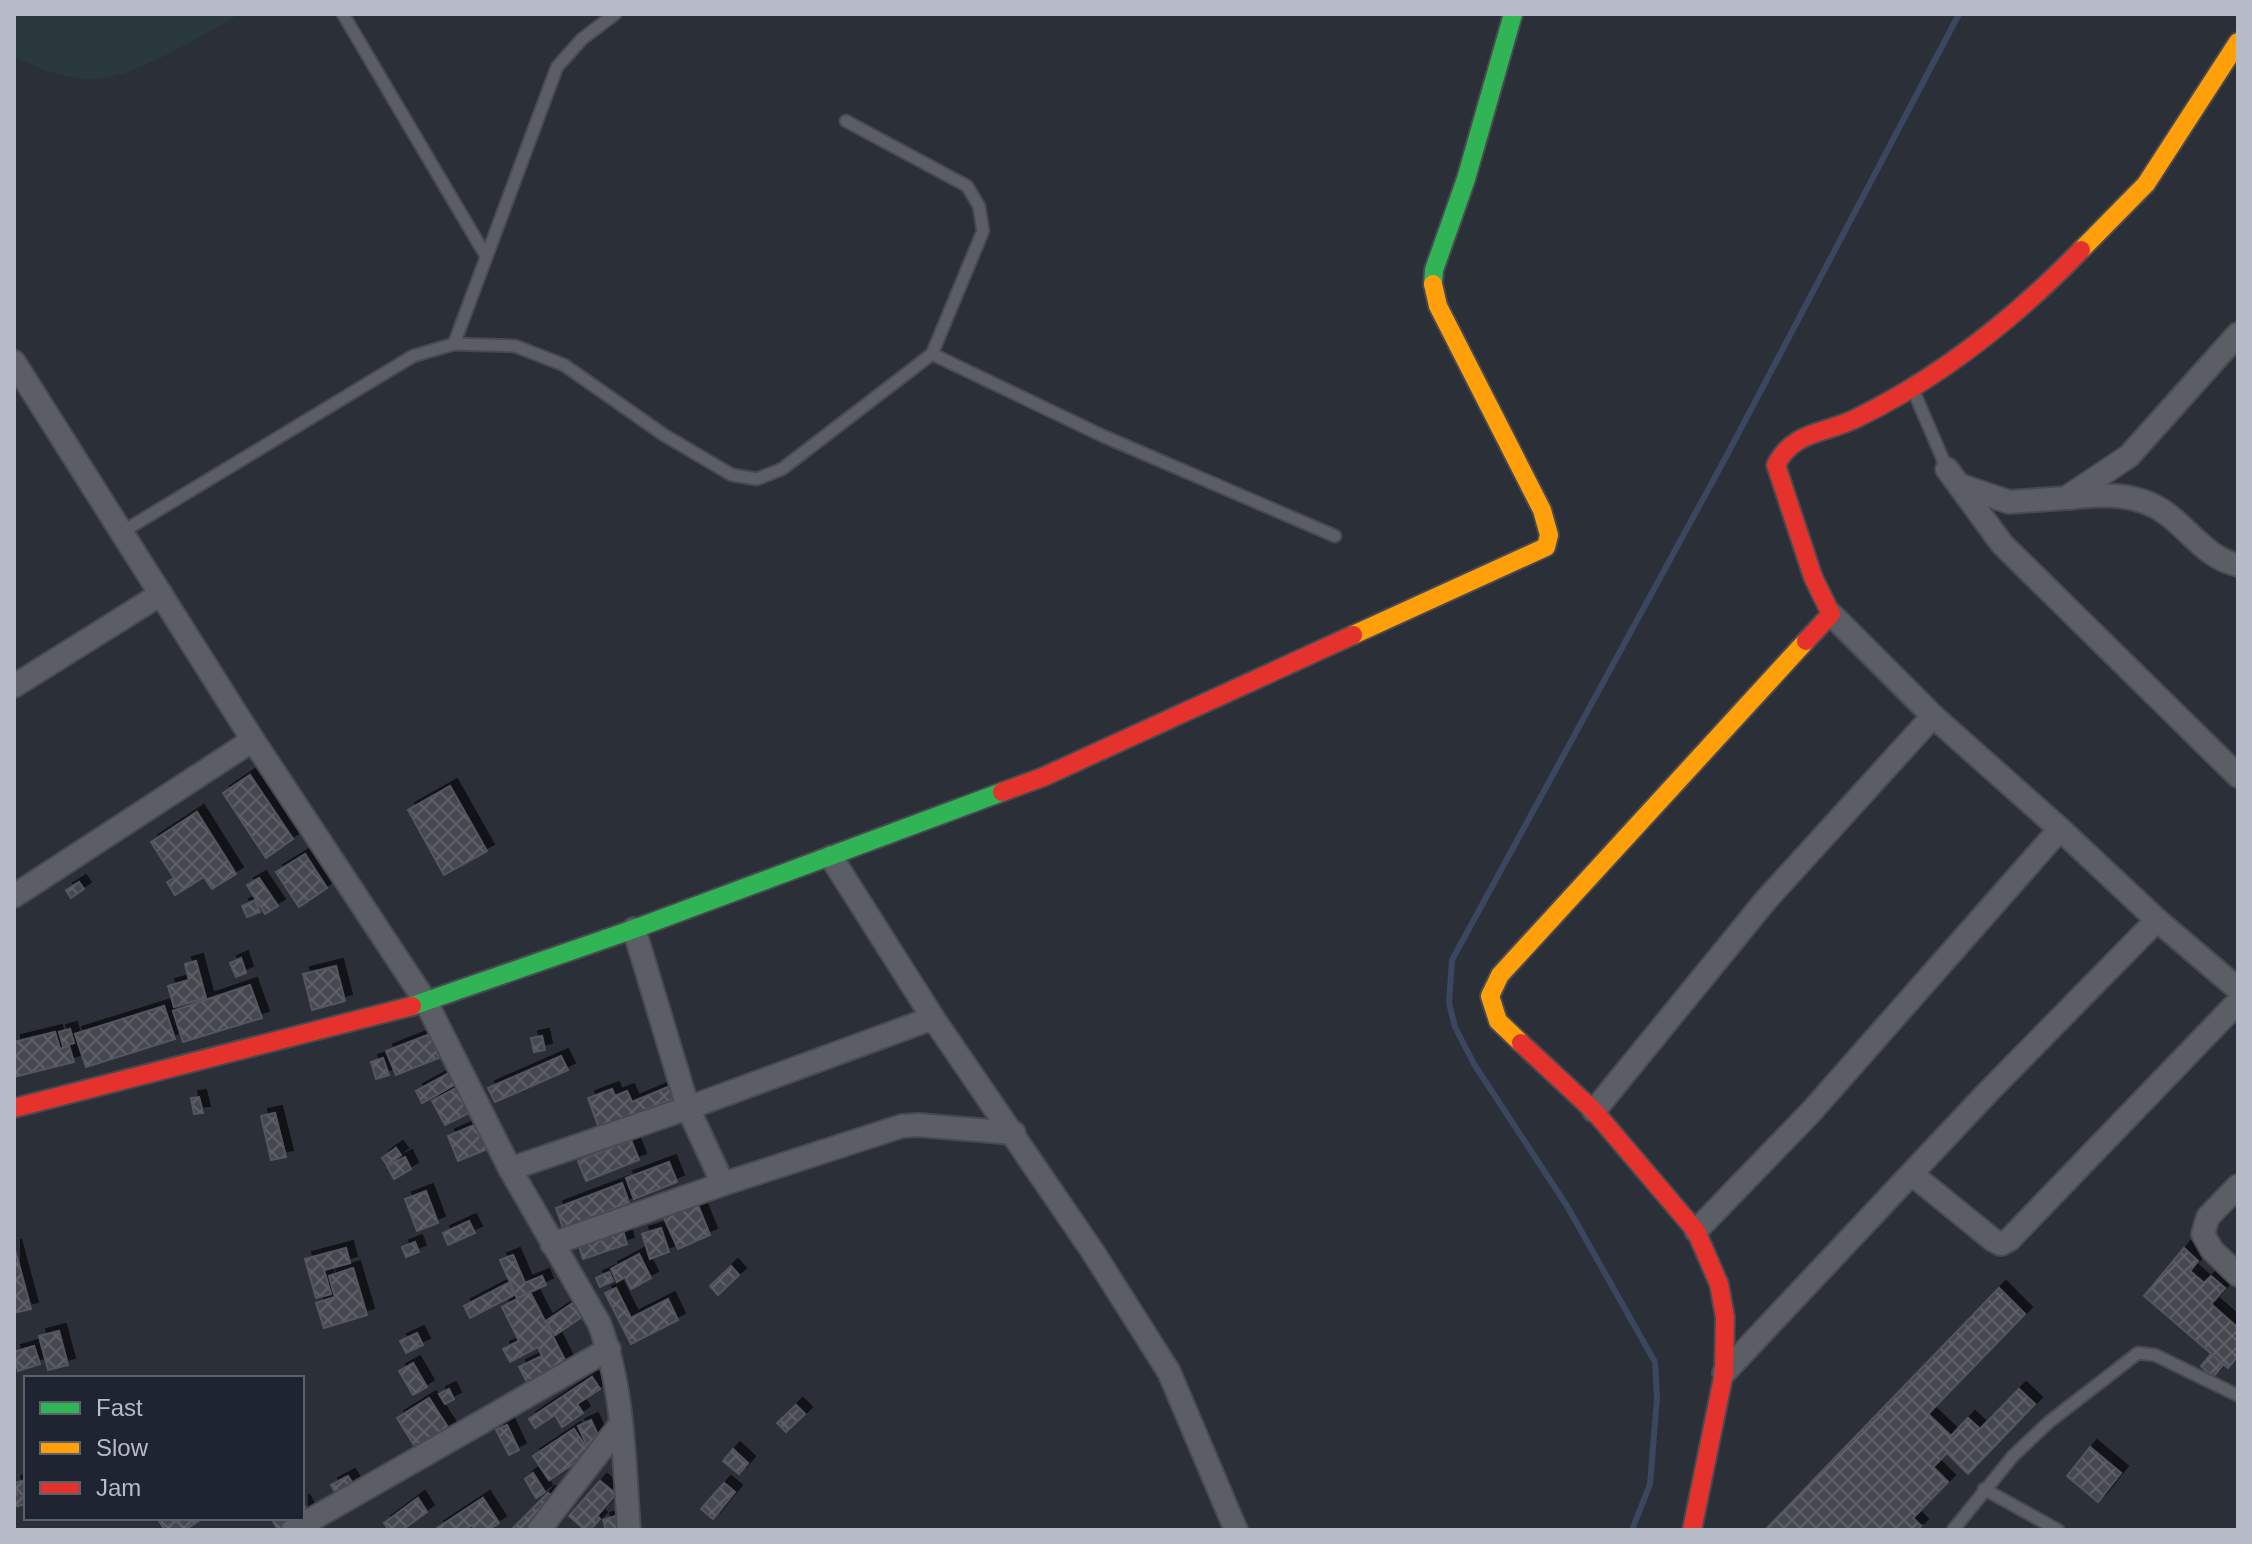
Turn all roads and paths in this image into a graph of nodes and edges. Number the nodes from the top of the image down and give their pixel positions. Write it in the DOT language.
graph roads {
  1 [pos="343,14"];
  2 [pos="615,14"];
  3 [pos="1513,14"];
  4 [pos="2238,42"];
  5 [pos="846,121"];
  6 [pos="486,256"];
  7 [pos="2238,334"];
  8 [pos="454,344"];
  9 [pos="932,354"];
  10 [pos="14,362"];
  11 [pos="1912,388"];
  12 [pos="1953,477"];
  13 [pos="2066,498"];
  14 [pos="122,532"];
  15 [pos="1335,536"];
  16 [pos="2238,565"];
  17 [pos="161,594"];
  18 [pos="1831,614"];
  19 [pos="14,686"];
  20 [pos="1933,716"];
  21 [pos="253,740"];
  22 [pos="2238,776"];
  23 [pos="2060,829"];
  24 [pos="831,857"];
  25 [pos="14,896"];
  26 [pos="2157,920"];
  27 [pos="634,929"];
  28 [pos="2238,989"];
  29 [pos="426,1002"];
  30 [pos="2238,1002"];
  31 [pos="933,1018"];
  32 [pos="14,1108"];
  33 [pos="688,1108"];
  34 [pos="1594,1111"];
  35 [pos="1014,1133"];
  36 [pos="510,1169"];
  37 [pos="1913,1175"];
  38 [pos="723,1184"];
  39 [pos="2238,1186"];
  40 [pos="1696,1231"];
  41 [pos="552,1244"];
  42 [pos="2238,1275"];
  43 [pos="609,1349"];
  44 [pos="1724,1373"];
  45 [pos="2237,1395"];
  46 [pos="620,1425"];
  47 [pos="1984,1489"];
  48 [pos="293,1530"];
  49 [pos="539,1530"];
  50 [pos="629,1530"];
  51 [pos="1236,1530"];
  52 [pos="1692,1530"];
  53 [pos="1953,1530"];
  54 [pos="2058,1530"];
  1 -- 6 [label="lane"];
  2 -- 6 [label="lane"];
  3 -- 24 [label="street"];
  4 -- 11 [label="street"];
  5 -- 9 [label="lane"];
  6 -- 8 [label="lane"];
  7 -- 13 [label="street"];
  8 -- 9 [label="lane"];
  8 -- 14 [label="lane"];
  9 -- 15 [label="lane"];
  10 -- 14 [label="street"];
  11 -- 12 [label="lane"];
  11 -- 18 [label="street"];
  12 -- 13 [label="street"];
  12 -- 22 [label="street"];
  13 -- 16 [label="street"];
  14 -- 17 [label="street"];
  17 -- 19 [label="street"];
  17 -- 21 [label="street"];
  18 -- 20 [label="street"];
  18 -- 34 [label="street"];
  20 -- 23 [label="street"];
  20 -- 34 [label="street"];
  21 -- 25 [label="street"];
  21 -- 29 [label="street"];
  23 -- 26 [label="street"];
  23 -- 40 [label="street"];
  24 -- 27 [label="street"];
  24 -- 31 [label="street"];
  26 -- 28 [label="street"];
  26 -- 37 [label="street"];
  27 -- 29 [label="street"];
  27 -- 33 [label="street"];
  29 -- 32 [label="street"];
  29 -- 36 [label="street"];
  30 -- 37 [label="street"];
  31 -- 33 [label="street"];
  31 -- 35 [label="street"];
  33 -- 36 [label="street"];
  33 -- 38 [label="street"];
  34 -- 40 [label="street"];
  35 -- 38 [label="street"];
  35 -- 51 [label="street"];
  36 -- 41 [label="street"];
  37 -- 44 [label="street"];
  38 -- 41 [label="street"];
  39 -- 42 [label="street"];
  40 -- 44 [label="street"];
  41 -- 43 [label="street"];
  43 -- 46 [label="street"];
  43 -- 48 [label="street"];
  44 -- 52 [label="street"];
  45 -- 47 [label="lane"];
  46 -- 49 [label="street"];
  46 -- 50 [label="street"];
  47 -- 53 [label="lane"];
  47 -- 54 [label="lane"];
}
